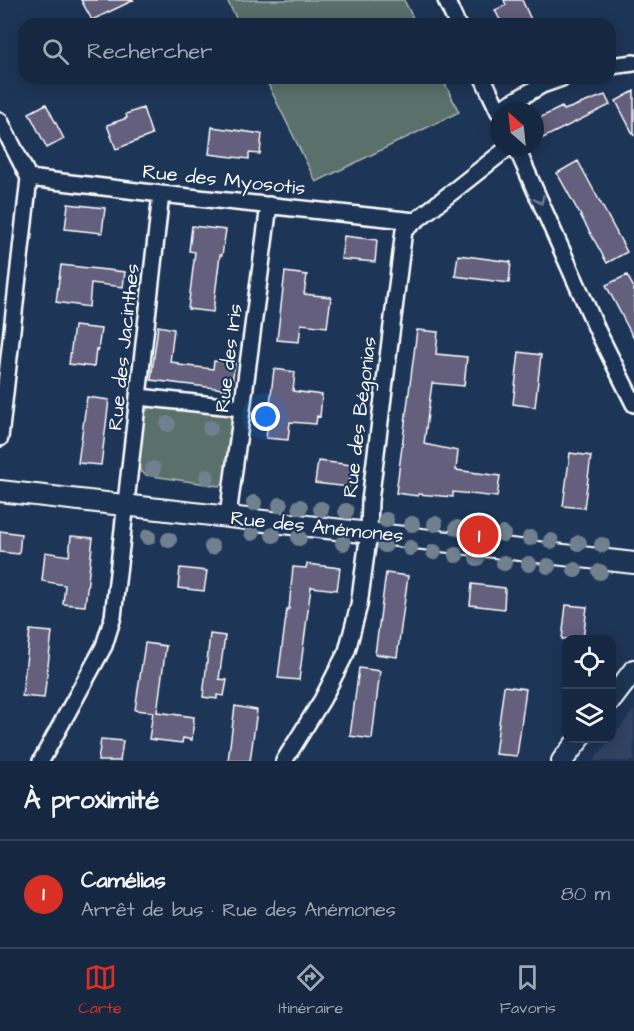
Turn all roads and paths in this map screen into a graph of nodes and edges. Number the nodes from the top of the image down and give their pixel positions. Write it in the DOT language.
graph roads {
  1 [pos="446,0"];
  2 [pos="454,18"];
  3 [pos="634,63"];
  4 [pos="616,65"];
  5 [pos="486,84"];
  6 [pos="545,84"];
  7 [pos="495,102"];
  8 [pos="514,102"];
  9 [pos="1,126"];
  10 [pos="498,156"];
  11 [pos="520,156"];
  12 [pos="29,178"];
  13 [pos="161,194"];
  14 [pos="268,205"];
  15 [pos="416,221"];
  16 [pos="139,397"];
  17 [pos="634,404"];
  18 [pos="242,408"];
  19 [pos="0,438"];
  20 [pos="0,490"];
  21 [pos="127,505"];
  22 [pos="228,516"];
  23 [pos="369,532"];
  24 [pos="634,563"];
  25 [pos="634,670"];
  26 [pos="616,694"];
  27 [pos="576,743"];
  28 [pos="41,761"];
  29 [pos="284,761"];
  30 [pos="562,761"];
  1 -- 2 [label="street"];
  3 -- 4 [label="street"];
  5 -- 7 [label="street"];
  6 -- 8 [label="street"];
  9 -- 12 [label="street"];
  10 -- 15 [label="street, Rue des Bégonias"];
  11 -- 17 [label="street, one-way"];
  12 -- 13 [label="street, Rue des Myosotis"];
  12 -- 19 [label="street"];
  13 -- 14 [label="street, Rue des Myosotis"];
  13 -- 16 [label="street, Rue des Jacinthes"];
  14 -- 15 [label="street, Rue des Myosotis"];
  14 -- 18 [label="street, Rue des Iris"];
  15 -- 23 [label="street, Rue des Bégonias"];
  16 -- 18 [label="street"];
  16 -- 21 [label="street, Rue des Jacinthes"];
  18 -- 22 [label="street, Rue des Iris"];
  20 -- 21 [label="street, Rue des Anémones"];
  21 -- 22 [label="street, Rue des Anémones"];
  21 -- 28 [label="street, Rue des Jacinthes"];
  22 -- 23 [label="street, Rue des Anémones"];
  23 -- 24 [label="street, Rue des Anémones"];
  23 -- 29 [label="street, Rue des Bégonias"];
  25 -- 26 [label="street"];
  27 -- 30 [label="street"];
}
